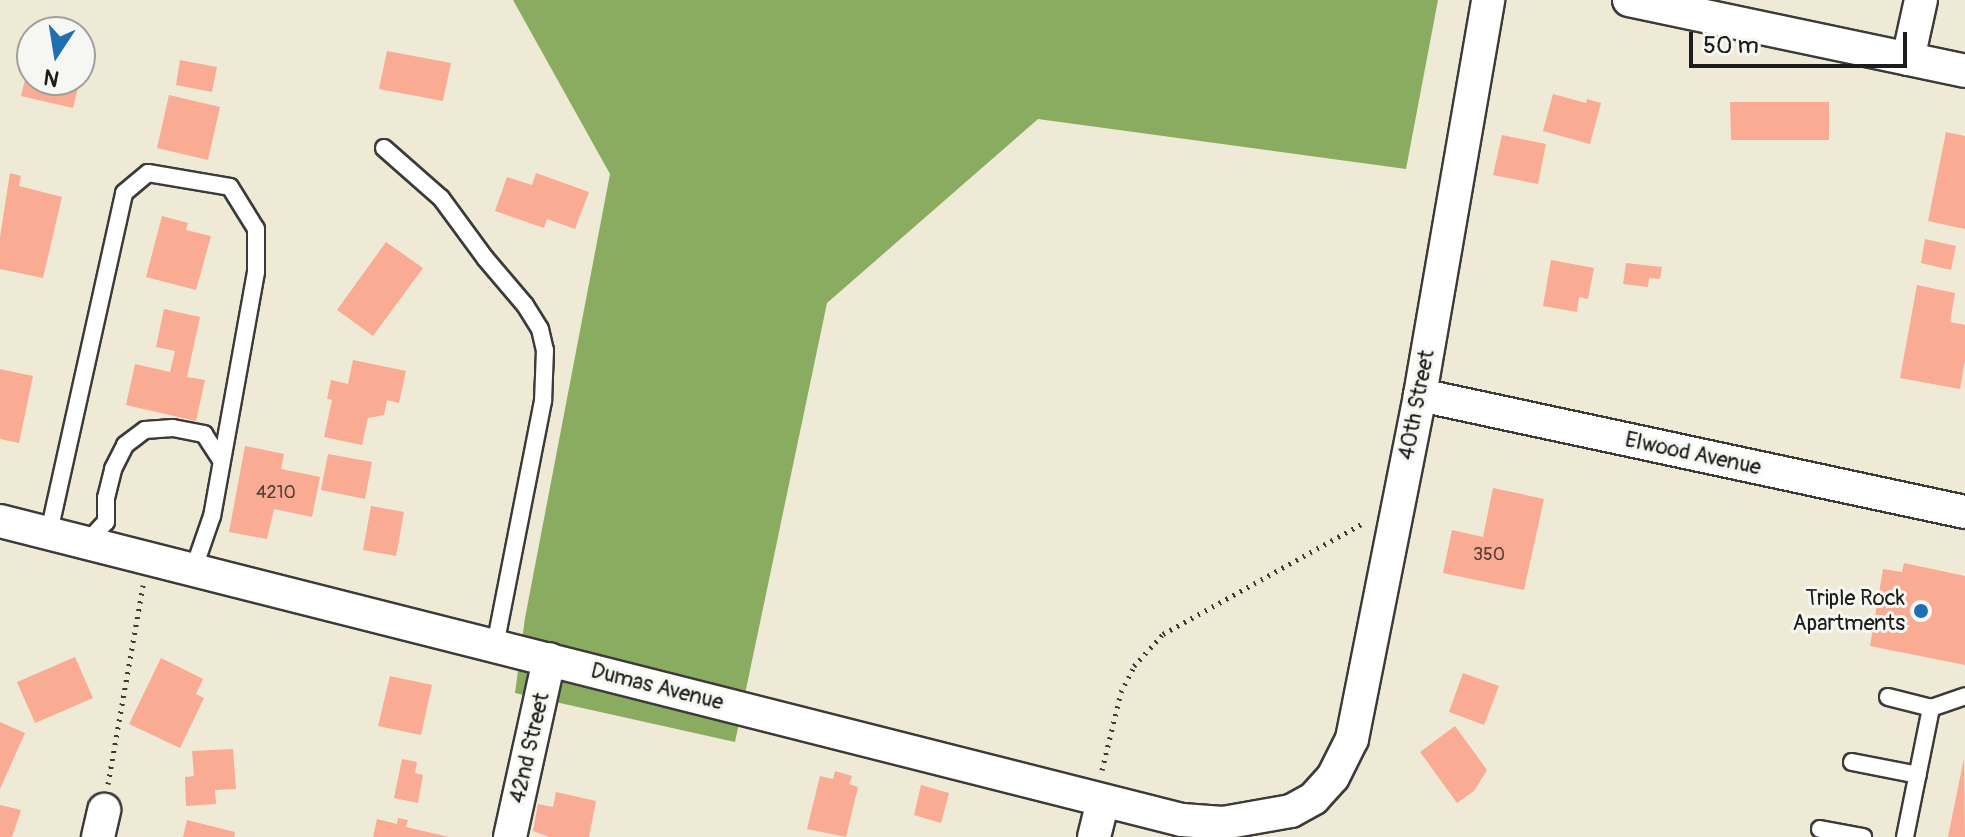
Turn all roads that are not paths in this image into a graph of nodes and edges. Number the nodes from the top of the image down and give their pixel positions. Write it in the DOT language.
graph roads {
  1 [pos="1488,0"];
  2 [pos="1629,0"];
  3 [pos="1921,0"];
  4 [pos="1908,59"];
  5 [pos="1965,71"];
  6 [pos="384,148"];
  7 [pos="1420,395"];
  8 [pos="221,460"];
  9 [pos="1965,512"];
  10 [pos="0,521"];
  11 [pos="49,532"];
  12 [pos="88,541"];
  13 [pos="194,568"];
  14 [pos="495,645"];
  15 [pos="549,659"];
  16 [pos="1965,696"];
  17 [pos="1888,697"];
  18 [pos="1931,708"];
  19 [pos="1852,762"];
  20 [pos="1918,775"];
  21 [pos="1314,798"];
  22 [pos="1099,800"];
  23 [pos="1820,829"];
  24 [pos="510,837"];
  25 [pos="1094,837"];
  26 [pos="1863,837"];
  27 [pos="1905,837"];
  1 -- 7 [label="street, 40th Street"];
  2 -- 4 [label="street"];
  3 -- 4 [label="street"];
  4 -- 5 [label="street"];
  6 -- 14 [label="lane"];
  7 -- 9 [label="street, Elwood Avenue"];
  7 -- 21 [label="street, 40th Street"];
  8 -- 11 [label="lane"];
  8 -- 12 [label="lane"];
  8 -- 13 [label="lane"];
  10 -- 11 [label="street, Dumas Avenue"];
  11 -- 12 [label="street, Dumas Avenue"];
  12 -- 13 [label="street, Dumas Avenue"];
  13 -- 14 [label="street, Dumas Avenue"];
  14 -- 15 [label="street, Dumas Avenue"];
  15 -- 22 [label="street, Dumas Avenue"];
  15 -- 24 [label="street, 42nd Street"];
  16 -- 18 [label="lane"];
  17 -- 18 [label="lane"];
  18 -- 20 [label="lane"];
  19 -- 20 [label="lane"];
  20 -- 27 [label="lane"];
  21 -- 22 [label="street, Dumas Avenue"];
  22 -- 25 [label="street"];
  23 -- 26 [label="lane"];
}
